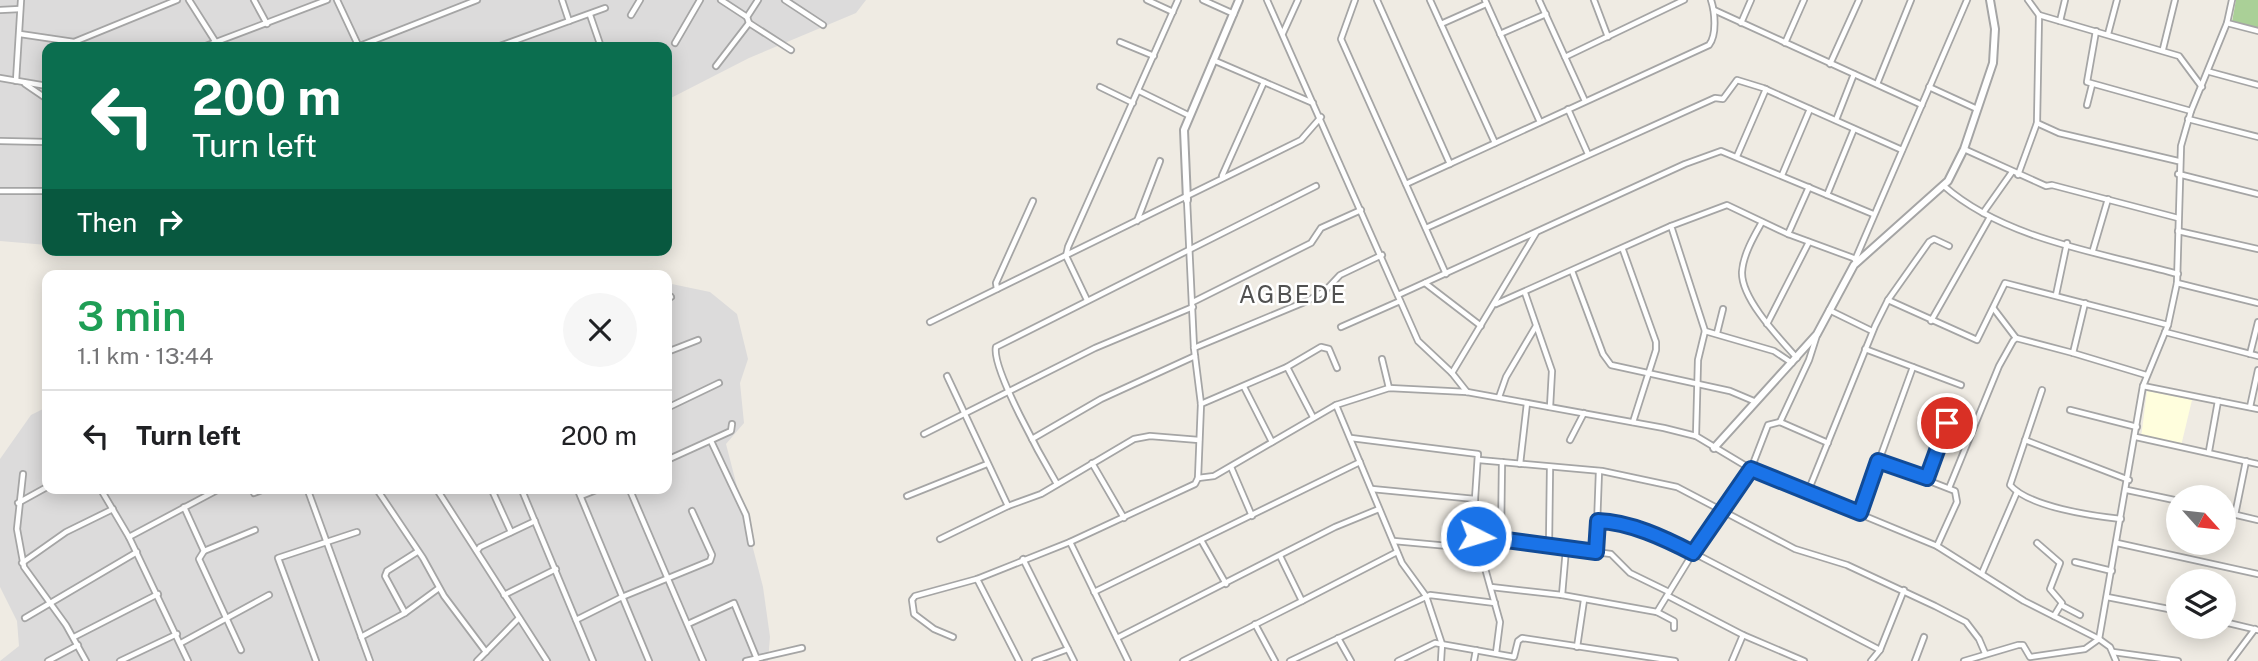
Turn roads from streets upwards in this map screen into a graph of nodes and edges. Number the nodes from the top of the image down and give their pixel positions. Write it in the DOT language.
graph roads {
  1 [pos="21,0"];
  2 [pos="177,0"];
  3 [pos="189,0"];
  4 [pos="254,0"];
  5 [pos="327,0"];
  6 [pos="337,0"];
  7 [pos="477,0"];
  8 [pos="562,0"];
  9 [pos="640,0"];
  10 [pos="701,0"];
  11 [pos="721,0"];
  12 [pos="758,0"];
  13 [pos="785,0"];
  14 [pos="1147,0"];
  15 [pos="1178,0"];
  16 [pos="1203,0"];
  17 [pos="1239,0"];
  18 [pos="1267,0"];
  19 [pos="1298,0"];
  20 [pos="1355,0"];
  21 [pos="1377,0"];
  22 [pos="1430,0"];
  23 [pos="1539,0"];
  24 [pos="1594,0"];
  25 [pos="1684,0"];
  26 [pos="1711,0"];
  27 [pos="1751,0"];
  28 [pos="1804,0"];
  29 [pos="1858,0"];
  30 [pos="1912,0"];
  31 [pos="1967,0"];
  32 [pos="1990,0"];
  33 [pos="2028,0"];
  34 [pos="2065,0"];
  35 [pos="2117,0"];
  36 [pos="2175,0"];
  37 [pos="2232,0"];
  38 [pos="1486,2"];
  39 [pos="605,8"];
  40 [pos="20,9"];
  41 [pos="0,10"];
  42 [pos="1714,10"];
  43 [pos="1173,12"];
  44 [pos="1234,14"];
  45 [pos="1546,14"];
  46 [pos="590,15"];
  47 [pos="631,15"];
  48 [pos="2039,15"];
  49 [pos="748,20"];
  50 [pos="569,21"];
  51 [pos="2060,21"];
  52 [pos="1741,23"];
  53 [pos="2227,23"];
  54 [pos="267,24"];
  55 [pos="1441,24"];
  56 [pos="823,25"];
  57 [pos="2096,30"];
  58 [pos="2258,31"];
  59 [pos="1283,33"];
  60 [pos="20,34"];
  61 [pos="1500,34"];
  62 [pos="2108,34"];
  63 [pos="1608,37"];
  64 [pos="211,42"];
  65 [pos="218,42"];
  66 [pos="356,42"];
  67 [pos="371,42"];
  68 [pos="517,42"];
  69 [pos="599,42"];
  70 [pos="1120,42"];
  71 [pos="676,43"];
  72 [pos="1785,43"];
  73 [pos="2163,49"];
  74 [pos="791,50"];
  75 [pos="1154,56"];
  76 [pos="1565,57"];
  77 [pos="1213,60"];
  78 [pos="1830,64"];
  79 [pos="716,65"];
  80 [pos="2210,72"];
  81 [pos="1854,74"];
  82 [pos="0,78"];
  83 [pos="19,81"];
  84 [pos="1264,82"];
  85 [pos="1877,84"];
  86 [pos="42,85"];
  87 [pos="2092,85"];
  88 [pos="2258,85"];
  89 [pos="1100,87"];
  90 [pos="1929,87"];
  91 [pos="2202,87"];
  92 [pos="1766,89"];
  93 [pos="1139,90"];
  94 [pos="42,96"];
  95 [pos="1586,101"];
  96 [pos="1133,103"];
  97 [pos="1314,103"];
  98 [pos="1922,104"];
  99 [pos="2087,105"];
  100 [pos="1568,109"];
  101 [pos="1810,109"];
  102 [pos="1978,110"];
  103 [pos="2191,111"];
  104 [pos="1188,115"];
  105 [pos="1321,117"];
  106 [pos="1836,120"];
  107 [pos="2188,120"];
  108 [pos="1540,121"];
  109 [pos="2037,123"];
  110 [pos="1854,129"];
  111 [pos="2258,137"];
  112 [pos="0,141"];
  113 [pos="42,142"];
  114 [pos="1495,143"];
  115 [pos="1964,149"];
  116 [pos="1902,150"];
  117 [pos="1588,155"];
  118 [pos="1737,156"];
  119 [pos="1160,160"];
  120 [pos="2178,161"];
  121 [pos="1450,164"];
  122 [pos="2012,172"];
  123 [pos="2178,174"];
  124 [pos="1782,175"];
  125 [pos="2018,175"];
  126 [pos="1221,177"];
  127 [pos="1406,184"];
  128 [pos="1316,186"];
  129 [pos="1944,186"];
  130 [pos="1809,187"];
  131 [pos="0,191"];
  132 [pos="42,191"];
  133 [pos="2258,194"];
  134 [pos="1827,195"];
  135 [pos="1187,198"];
  136 [pos="2108,199"];
  137 [pos="1033,201"];
  138 [pos="1361,210"];
  139 [pos="1983,213"];
  140 [pos="1873,214"];
  141 [pos="1990,217"];
  142 [pos="2178,218"];
  143 [pos="1137,221"];
  144 [pos="1762,222"];
  145 [pos="1671,226"];
  146 [pos="1426,228"];
  147 [pos="2178,231"];
  148 [pos="1536,233"];
  149 [pos="1788,234"];
  150 [pos="1809,242"];
  151 [pos="2067,243"];
  152 [pos="1949,246"];
  153 [pos="1191,248"];
  154 [pos="2258,249"];
  155 [pos="1623,250"];
  156 [pos="2093,250"];
  157 [pos="1381,255"];
  158 [pos="1066,256"];
  159 [pos="1855,262"];
  160 [pos="1572,271"];
  161 [pos="1446,274"];
  162 [pos="2178,274"];
  163 [pos="1425,283"];
  164 [pos="2177,283"];
  165 [pos="997,289"];
  166 [pos="1525,293"];
  167 [pos="2056,295"];
  168 [pos="1399,298"];
  169 [pos="1087,300"];
  170 [pos="1888,300"];
  171 [pos="2085,303"];
  172 [pos="2258,303"];
  173 [pos="1193,304"];
  174 [pos="1496,304"];
  175 [pos="1723,309"];
  176 [pos="1993,309"];
  177 [pos="1829,310"];
  178 [pos="1931,321"];
  179 [pos="930,322"];
  180 [pos="2258,322"];
  181 [pos="1767,324"];
  182 [pos="1536,325"];
  183 [pos="2168,325"];
  184 [pos="1481,326"];
  185 [pos="1340,327"];
  186 [pos="1705,331"];
  187 [pos="1872,331"];
  188 [pos="2165,332"];
  189 [pos="1717,333"];
  190 [pos="1817,334"];
  191 [pos="2016,338"];
  192 [pos="698,340"];
  193 [pos="1194,348"];
  194 [pos="1865,349"];
  195 [pos="672,350"];
  196 [pos="2073,353"];
  197 [pos="2250,354"];
  198 [pos="1195,356"];
  199 [pos="2258,356"];
  200 [pos="1382,359"];
  201 [pos="1795,361"];
  202 [pos="1287,367"];
  203 [pos="1913,367"];
  204 [pos="1337,368"];
  205 [pos="2258,370"];
  206 [pos="1452,373"];
  207 [pos="1648,374"];
  208 [pos="2146,375"];
  209 [pos="947,376"];
  210 [pos="719,383"];
  211 [pos="1698,384"];
  212 [pos="1961,384"];
  213 [pos="2143,386"];
  214 [pos="1244,387"];
  215 [pos="1389,388"];
  216 [pos="2042,390"];
  217 [pos="1011,392"];
  218 [pos="1467,392"];
  219 [pos="1499,397"];
  220 [pos="2218,401"];
  221 [pos="1756,402"];
  222 [pos="1527,403"];
  223 [pos="1201,404"];
  224 [pos="1336,405"];
  225 [pos="672,406"];
  226 [pos="1550,407"];
  227 [pos="2249,407"];
  228 [pos="2258,409"];
  229 [pos="2070,410"];
  230 [pos="1584,413"];
  231 [pos="965,415"];
  232 [pos="1313,417"];
  233 [pos="1633,422"];
  234 [pos="1780,422"];
  235 [pos="1947,423"];
  236 [pos="732,424"];
  237 [pos="2137,427"];
  238 [pos="924,434"];
  239 [pos="1696,436"];
  240 [pos="2136,437"];
  241 [pos="1351,438"];
  242 [pos="1032,439"];
  243 [pos="1199,440"];
  244 [pos="1570,440"];
  245 [pos="2025,440"];
  246 [pos="711,441"];
  247 [pos="1272,443"];
  248 [pos="1828,443"];
  249 [pos="1714,448"];
  250 [pos="2209,452"];
  251 [pos="672,458"];
  252 [pos="1479,460"];
  253 [pos="1878,461"];
  254 [pos="2246,461"];
  255 [pos="1360,462"];
  256 [pos="1502,462"];
  257 [pos="1092,463"];
  258 [pos="987,464"];
  259 [pos="1520,464"];
  260 [pos="2258,464"];
  261 [pos="1231,467"];
  262 [pos="1550,468"];
  263 [pos="1751,469"];
  264 [pos="1599,471"];
  265 [pos="23,474"];
  266 [pos="1198,478"];
  267 [pos="1927,478"];
  268 [pos="2129,480"];
  269 [pos="1057,484"];
  270 [pos="1949,488"];
  271 [pos="1372,489"];
  272 [pos="42,490"];
  273 [pos="2127,490"];
  274 [pos="2017,492"];
  275 [pos="104,494"];
  276 [pos="108,494"];
  277 [pos="209,494"];
  278 [pos="309,494"];
  279 [pos="380,494"];
  280 [pos="440,494"];
  281 [pos="494,494"];
  282 [pos="524,494"];
  283 [pos="585,494"];
  284 [pos="631,494"];
  285 [pos="1807,494"];
  286 [pos="580,496"];
  287 [pos="907,496"];
  288 [pos="106,497"];
  289 [pos="2166,498"];
  290 [pos="1475,499"];
  291 [pos="18,503"];
  292 [pos="1008,506"];
  293 [pos="184,507"];
  294 [pos="113,509"];
  295 [pos="1379,509"];
  296 [pos="1723,510"];
  297 [pos="2236,510"];
  298 [pos="692,512"];
  299 [pos="1860,513"];
  300 [pos="2236,515"];
  301 [pos="1252,516"];
  302 [pos="1124,517"];
  303 [pos="2122,519"];
  304 [pos="2258,520"];
  305 [pos="535,521"];
  306 [pos="1598,521"];
  307 [pos="255,530"];
  308 [pos="357,532"];
  309 [pos="511,533"];
  310 [pos="1476,536"];
  311 [pos="129,537"];
  312 [pos="1499,537"];
  313 [pos="940,539"];
  314 [pos="1202,540"];
  315 [pos="1394,541"];
  316 [pos="325,542"];
  317 [pos="1070,542"];
  318 [pos="751,543"];
  319 [pos="2038,543"];
  320 [pos="2117,543"];
  321 [pos="1549,545"];
  322 [pos="1937,546"];
  323 [pos="1566,549"];
  324 [pos="204,551"];
  325 [pos="477,551"];
  326 [pos="1481,551"];
  327 [pos="136,552"];
  328 [pos="417,552"];
  329 [pos="1397,552"];
  330 [pos="1596,552"];
  331 [pos="1693,553"];
  332 [pos="1280,556"];
  333 [pos="1023,559"];
  334 [pos="2075,562"];
  335 [pos="22,563"];
  336 [pos="556,569"];
  337 [pos="2112,571"];
  338 [pos="1982,573"];
  339 [pos="2258,574"];
  340 [pos="666,578"];
  341 [pos="977,579"];
  342 [pos="1226,584"];
  343 [pos="1491,587"];
  344 [pos="439,588"];
  345 [pos="1904,590"];
  346 [pos="1094,592"];
  347 [pos="158,594"];
  348 [pos="1669,594"];
  349 [pos="270,595"];
  350 [pos="505,595"];
  351 [pos="1562,595"];
  352 [pos="1426,596"];
  353 [pos="622,597"];
  354 [pos="2107,597"];
  355 [pos="1584,600"];
  356 [pos="1302,601"];
  357 [pos="49,603"];
  358 [pos="1495,603"];
  359 [pos="2061,605"];
  360 [pos="2166,608"];
  361 [pos="1657,612"];
  362 [pos="405,613"];
  363 [pos="2080,615"];
  364 [pos="2054,616"];
  365 [pos="25,618"];
  366 [pos="225,618"];
  367 [pos="519,618"];
  368 [pos="576,620"];
  369 [pos="688,624"];
  370 [pos="1255,624"];
  371 [pos="2236,625"];
  372 [pos="1674,628"];
  373 [pos="2256,629"];
  374 [pos="177,634"];
  375 [pos="1743,635"];
  376 [pos="74,637"];
  377 [pos="361,637"];
  378 [pos="953,637"];
  379 [pos="1924,637"];
  380 [pos="1117,638"];
  381 [pos="1339,638"];
  382 [pos="2099,639"];
  383 [pos="181,643"];
  384 [pos="1443,644"];
  385 [pos="78,645"];
  386 [pos="1577,647"];
  387 [pos="802,648"];
  388 [pos="1068,649"];
  389 [pos="241,650"];
  390 [pos="1476,650"];
  391 [pos="1880,650"];
  392 [pos="486,652"];
  393 [pos="2113,652"];
  394 [pos="1496,653"];
  395 [pos="1985,653"];
  396 [pos="1610,654"];
  397 [pos="1788,655"];
  398 [pos="757,659"];
  399 [pos="1976,659"];
  400 [pos="2031,659"];
  401 [pos="48,661"];
  402 [pos="86,661"];
  403 [pos="120,661"];
  404 [pos="188,661"];
  405 [pos="316,661"];
  406 [pos="370,661"];
  407 [pos="477,661"];
  408 [pos="546,661"];
  409 [pos="593,661"];
  410 [pos="649,661"];
  411 [pos="703,661"];
  412 [pos="746,661"];
  413 [pos="1019,661"];
  414 [pos="1035,661"];
  415 [pos="1074,661"];
  416 [pos="1128,661"];
  417 [pos="1183,661"];
  418 [pos="1275,661"];
  419 [pos="1290,661"];
  420 [pos="1351,661"];
  421 [pos="1398,661"];
  422 [pos="1441,661"];
  423 [pos="1474,661"];
  424 [pos="1609,661"];
  425 [pos="1675,661"];
  426 [pos="1732,661"];
  427 [pos="1785,661"];
  428 [pos="1804,661"];
  429 [pos="1871,661"];
  430 [pos="1915,661"];
  431 [pos="1964,661"];
  432 [pos="2116,661"];
  433 [pos="2178,661"];
  434 [pos="2231,661"];
  1 -- 40 [label="street"];
  2 -- 60 [label="street"];
  3 -- 64 [label="street"];
  4 -- 54 [label="street"];
  5 -- 54 [label="street"];
  6 -- 66 [label="street"];
  7 -- 67 [label="street"];
  8 -- 50 [label="street"];
  9 -- 47 [label="street"];
  10 -- 71 [label="street"];
  11 -- 49 [label="street"];
  12 -- 49 [label="street"];
  13 -- 56 [label="street"];
  14 -- 43 [label="street"];
  15 -- 43 [label="street"];
  16 -- 44 [label="street"];
  17 -- 44 [label="street"];
  18 -- 59 [label="street"];
  19 -- 59 [label="street"];
  20 -- 127 [label="street"];
  21 -- 121 [label="street"];
  22 -- 55 [label="street"];
  23 -- 45 [label="street"];
  24 -- 63 [label="street"];
  25 -- 63 [label="street"];
  26 -- 42 [label="street"];
  27 -- 52 [label="street"];
  28 -- 72 [label="street"];
  29 -- 78 [label="street"];
  30 -- 85 [label="street"];
  31 -- 90 [label="street"];
  32 -- 102 [label="street"];
  33 -- 48 [label="street"];
  34 -- 51 [label="street"];
  35 -- 62 [label="street"];
  36 -- 73 [label="street"];
  37 -- 53 [label="street"];
  38 -- 55 [label="street"];
  38 -- 61 [label="street"];
  39 -- 46 [label="street"];
  40 -- 41 [label="street"];
  40 -- 60 [label="street"];
  42 -- 52 [label="street"];
  42 -- 95 [label="street"];
  43 -- 75 [label="street"];
  44 -- 77 [label="street"];
  45 -- 61 [label="street"];
  45 -- 76 [label="street"];
  46 -- 50 [label="street"];
  46 -- 69 [label="street"];
  48 -- 51 [label="street"];
  48 -- 109 [label="street"];
  49 -- 74 [label="street"];
  49 -- 79 [label="street"];
  50 -- 68 [label="street"];
  51 -- 57 [label="street"];
  52 -- 72 [label="street"];
  53 -- 58 [label="street"];
  53 -- 80 [label="street"];
  54 -- 65 [label="street"];
  55 -- 114 [label="street"];
  57 -- 62 [label="street"];
  57 -- 87 [label="street"];
  59 -- 97 [label="street"];
  60 -- 83 [label="street"];
  61 -- 108 [label="street"];
  62 -- 73 [label="street"];
  63 -- 76 [label="street"];
  70 -- 75 [label="street"];
  72 -- 78 [label="street"];
  73 -- 91 [label="street"];
  75 -- 93 [label="street"];
  76 -- 95 [label="street"];
  77 -- 84 [label="street"];
  77 -- 104 [label="street"];
  78 -- 81 [label="street"];
  80 -- 88 [label="street"];
  80 -- 91 [label="street"];
  81 -- 85 [label="street"];
  81 -- 106 [label="street"];
  82 -- 83 [label="street"];
  83 -- 86 [label="street"];
  83 -- 94 [label="street"];
  84 -- 97 [label="street"];
  84 -- 126 [label="street"];
  85 -- 98 [label="street"];
  87 -- 99 [label="street"];
  87 -- 103 [label="street"];
  89 -- 96 [label="street"];
  90 -- 98 [label="street"];
  90 -- 102 [label="street"];
  91 -- 103 [label="street"];
  92 -- 101 [label="street"];
  92 -- 117 [label="street"];
  92 -- 118 [label="street"];
  93 -- 96 [label="street"];
  93 -- 104 [label="street"];
  95 -- 100 [label="street"];
  96 -- 158 [label="street"];
  97 -- 105 [label="street"];
  98 -- 116 [label="street"];
  100 -- 108 [label="street"];
  100 -- 117 [label="street"];
  101 -- 106 [label="street"];
  101 -- 124 [label="street"];
  102 -- 115 [label="street"];
  103 -- 107 [label="street"];
  104 -- 135 [label="street"];
  105 -- 126 [label="street"];
  105 -- 138 [label="street"];
  106 -- 110 [label="street"];
  107 -- 111 [label="street"];
  107 -- 120 [label="street"];
  108 -- 114 [label="street"];
  109 -- 120 [label="street"];
  109 -- 125 [label="street"];
  110 -- 116 [label="street"];
  110 -- 134 [label="street"];
  112 -- 113 [label="street"];
  114 -- 121 [label="street"];
  115 -- 122 [label="street"];
  115 -- 129 [label="street"];
  116 -- 140 [label="street"];
  117 -- 146 [label="street"];
  118 -- 124 [label="street"];
  118 -- 148 [label="street"];
  119 -- 143 [label="street"];
  120 -- 123 [label="street"];
  121 -- 127 [label="street"];
  122 -- 125 [label="street"];
  122 -- 139 [label="street"];
  123 -- 133 [label="street"];
  123 -- 142 [label="street"];
  124 -- 130 [label="street"];
  125 -- 136 [label="street"];
  126 -- 135 [label="street"];
  127 -- 146 [label="street"];
  128 -- 153 [label="street"];
  129 -- 139 [label="street"];
  129 -- 159 [label="street"];
  130 -- 134 [label="street"];
  130 -- 149 [label="street"];
  131 -- 132 [label="street"];
  134 -- 140 [label="street"];
  135 -- 143 [label="street"];
  135 -- 153 [label="street"];
  136 -- 142 [label="street"];
  136 -- 156 [label="street"];
  137 -- 165 [label="street"];
  138 -- 157 [label="street"];
  138 -- 173 [label="street"];
  139 -- 141 [label="street"];
  140 -- 159 [label="street"];
  141 -- 151 [label="street"];
  141 -- 178 [label="street"];
  142 -- 147 [label="street"];
  143 -- 158 [label="street"];
  144 -- 145 [label="street"];
  144 -- 149 [label="street"];
  144 -- 181 [label="street"];
  145 -- 155 [label="street"];
  145 -- 186 [label="street"];
  146 -- 161 [label="street"];
  147 -- 154 [label="street"];
  147 -- 162 [label="street"];
  148 -- 161 [label="street"];
  148 -- 174 [label="street"];
  149 -- 150 [label="street"];
  150 -- 159 [label="street"];
  150 -- 181 [label="street"];
  151 -- 156 [label="street"];
  151 -- 167 [label="street"];
  152 -- 170 [label="street"];
  153 -- 169 [label="street"];
  153 -- 173 [label="street"];
  155 -- 160 [label="street"];
  155 -- 207 [label="street"];
  156 -- 162 [label="street"];
  157 -- 168 [label="street"];
  157 -- 193 [label="street"];
  158 -- 165 [label="street"];
  158 -- 169 [label="street"];
  159 -- 177 [label="street"];
  160 -- 166 [label="street"];
  160 -- 207 [label="street"];
  161 -- 163 [label="street"];
  162 -- 164 [label="street"];
  163 -- 168 [label="street"];
  163 -- 184 [label="street"];
  164 -- 172 [label="street"];
  164 -- 183 [label="street"];
  165 -- 179 [label="street"];
  166 -- 174 [label="street"];
  166 -- 182 [label="street"];
  167 -- 171 [label="street"];
  167 -- 176 [label="street"];
  168 -- 185 [label="street"];
  168 -- 206 [label="street"];
  169 -- 217 [label="street"];
  170 -- 178 [label="street"];
  170 -- 187 [label="street"];
  171 -- 183 [label="street"];
  171 -- 196 [label="street"];
  173 -- 193 [label="street"];
  173 -- 217 [label="street"];
  174 -- 184 [label="street"];
  175 -- 189 [label="street"];
  176 -- 178 [label="street"];
  176 -- 191 [label="street"];
  177 -- 187 [label="street"];
  177 -- 190 [label="street"];
  180 -- 197 [label="street"];
  181 -- 201 [label="street"];
  182 -- 219 [label="street"];
  182 -- 226 [label="street"];
  183 -- 188 [label="street"];
  184 -- 206 [label="street"];
  186 -- 189 [label="street"];
  186 -- 211 [label="street"];
  187 -- 194 [label="street"];
  188 -- 197 [label="street"];
  188 -- 208 [label="street"];
  189 -- 201 [label="street"];
  190 -- 201 [label="street"];
  190 -- 234 [label="street"];
  191 -- 196 [label="street"];
  191 -- 270 [label="street"];
  192 -- 195 [label="street"];
  193 -- 198 [label="street"];
  194 -- 203 [label="street"];
  194 -- 248 [label="street"];
  196 -- 208 [label="street"];
  197 -- 199 [label="street"];
  198 -- 223 [label="street"];
  198 -- 242 [label="street"];
  200 -- 215 [label="street"];
  201 -- 221 [label="street"];
  202 -- 204 [label="street"];
  202 -- 214 [label="street"];
  202 -- 232 [label="street"];
  203 -- 212 [label="street"];
  203 -- 253 [label="street"];
  205 -- 227 [label="street"];
  206 -- 218 [label="street"];
  207 -- 211 [label="street"];
  207 -- 233 [label="street"];
  208 -- 213 [label="street"];
  209 -- 231 [label="street"];
  210 -- 225 [label="street"];
  211 -- 221 [label="street"];
  211 -- 239 [label="street"];
  213 -- 220 [label="street"];
  213 -- 237 [label="street"];
  214 -- 223 [label="street"];
  214 -- 247 [label="street"];
  215 -- 218 [label="street"];
  215 -- 224 [label="street"];
  216 -- 245 [label="street"];
  217 -- 231 [label="street"];
  217 -- 242 [label="street"];
  218 -- 219 [label="street"];
  219 -- 222 [label="street"];
  220 -- 227 [label="street"];
  220 -- 250 [label="street"];
  221 -- 249 [label="street"];
  222 -- 226 [label="street"];
  222 -- 259 [label="street"];
  223 -- 243 [label="street"];
  224 -- 232 [label="street"];
  224 -- 241 [label="street"];
  226 -- 230 [label="street"];
  227 -- 228 [label="street"];
  229 -- 237 [label="street"];
  230 -- 233 [label="street"];
  230 -- 244 [label="street"];
  231 -- 238 [label="street"];
  231 -- 258 [label="street"];
  232 -- 247 [label="street"];
  233 -- 239 [label="street"];
  234 -- 248 [label="street"];
  234 -- 263 [label="street"];
  235 -- 267 [label="street"];
  236 -- 246 [label="street"];
  237 -- 240 [label="street"];
  239 -- 249 [label="street"];
  240 -- 250 [label="street"];
  240 -- 268 [label="street"];
  241 -- 252 [label="street"];
  241 -- 255 [label="street"];
  242 -- 269 [label="street"];
  243 -- 257 [label="street"];
  243 -- 266 [label="street"];
  245 -- 268 [label="street"];
  245 -- 274 [label="street"];
  246 -- 251 [label="street"];
  246 -- 318 [label="street"];
  247 -- 261 [label="street"];
  248 -- 285 [label="street"];
  249 -- 263 [label="street"];
  250 -- 254 [label="street"];
  252 -- 256 [label="street"];
  252 -- 290 [label="street"];
  253 -- 267 [label="street"];
  253 -- 299 [label="street"];
  254 -- 260 [label="street"];
  254 -- 297 [label="street"];
  255 -- 271 [label="street"];
  255 -- 301 [label="street"];
  256 -- 259 [label="street"];
  256 -- 312 [label="street"];
  257 -- 269 [label="street"];
  257 -- 302 [label="street"];
  258 -- 287 [label="street"];
  258 -- 292 [label="street"];
  259 -- 262 [label="street"];
  261 -- 266 [label="street"];
  261 -- 301 [label="street"];
  262 -- 264 [label="street"];
  262 -- 321 [label="street"];
  263 -- 285 [label="street"];
  263 -- 296 [label="street"];
  264 -- 296 [label="street"];
  264 -- 306 [label="street"];
  265 -- 291 [label="street"];
  266 -- 302 [label="street"];
  267 -- 270 [label="street"];
  268 -- 273 [label="street"];
  269 -- 292 [label="street"];
  270 -- 322 [label="street"];
  271 -- 290 [label="street"];
  271 -- 295 [label="street"];
  272 -- 291 [label="street"];
  273 -- 289 [label="street"];
  273 -- 303 [label="street"];
  274 -- 303 [label="street"];
  274 -- 338 [label="street"];
  275 -- 288 [label="street"];
  276 -- 288 [label="street"];
  277 -- 293 [label="street"];
  278 -- 316 [label="street"];
  279 -- 328 [label="street"];
  280 -- 325 [label="street"];
  281 -- 309 [label="street"];
  282 -- 305 [label="street"];
  283 -- 286 [label="street"];
  284 -- 340 [label="street"];
  285 -- 299 [label="street"];
  286 -- 353 [label="street"];
  288 -- 294 [label="street"];
  290 -- 310 [label="street"];
  291 -- 335 [label="street"];
  292 -- 313 [label="street"];
  293 -- 311 [label="street"];
  293 -- 324 [label="street"];
  294 -- 311 [label="street"];
  294 -- 335 [label="street"];
  295 -- 315 [label="street"];
  295 -- 332 [label="street"];
  296 -- 331 [label="street"];
  296 -- 345 [label="street"];
  298 -- 340 [label="street"];
  299 -- 322 [label="street"];
  300 -- 304 [label="street"];
  301 -- 314 [label="street"];
  302 -- 317 [label="street"];
  303 -- 320 [label="street"];
  305 -- 309 [label="street"];
  305 -- 336 [label="street"];
  306 -- 330 [label="street"];
  306 -- 331 [label="street"];
  307 -- 324 [label="street"];
  308 -- 316 [label="street"];
  309 -- 325 [label="street"];
  310 -- 312 [label="street"];
  310 -- 326 [label="street"];
  311 -- 327 [label="street"];
  312 -- 321 [label="street"];
  312 -- 326 [label="street"];
  314 -- 342 [label="street"];
  314 -- 346 [label="street"];
  315 -- 326 [label="street"];
  315 -- 329 [label="street"];
  316 -- 377 [label="street"];
  316 -- 405 [label="street"];
  317 -- 333 [label="street"];
  317 -- 346 [label="street"];
  319 -- 359 [label="street"];
  320 -- 337 [label="street"];
  320 -- 339 [label="street"];
  321 -- 323 [label="street"];
  322 -- 338 [label="street"];
  323 -- 330 [label="street"];
  323 -- 351 [label="street"];
  324 -- 366 [label="street"];
  325 -- 350 [label="street"];
  326 -- 343 [label="street"];
  327 -- 347 [label="street"];
  327 -- 357 [label="street"];
  328 -- 344 [label="street"];
  328 -- 362 [label="street"];
  329 -- 352 [label="street"];
  329 -- 356 [label="street"];
  330 -- 348 [label="street"];
  331 -- 348 [label="street"];
  331 -- 391 [label="street"];
  332 -- 342 [label="street"];
  332 -- 356 [label="street"];
  333 -- 341 [label="street"];
  333 -- 388 [label="street"];
  334 -- 337 [label="street"];
  335 -- 357 [label="street"];
  336 -- 350 [label="street"];
  336 -- 368 [label="street"];
  337 -- 354 [label="street"];
  338 -- 364 [label="street"];
  340 -- 353 [label="street"];
  340 -- 369 [label="street"];
  341 -- 378 [label="street"];
  341 -- 413 [label="street"];
  342 -- 380 [label="street"];
  343 -- 351 [label="street"];
  343 -- 358 [label="street"];
  344 -- 362 [label="street"];
  344 -- 392 [label="street"];
  345 -- 391 [label="street"];
  345 -- 395 [label="street"];
  346 -- 380 [label="street"];
  347 -- 374 [label="street"];
  347 -- 376 [label="street"];
  348 -- 361 [label="street"];
  348 -- 375 [label="street"];
  349 -- 366 [label="street"];
  350 -- 367 [label="street"];
  351 -- 355 [label="street"];
  352 -- 358 [label="street"];
  352 -- 381 [label="street"];
  352 -- 384 [label="street"];
  353 -- 368 [label="street"];
  353 -- 410 [label="street"];
  354 -- 360 [label="street"];
  354 -- 382 [label="street"];
  355 -- 361 [label="street"];
  355 -- 386 [label="street"];
  356 -- 370 [label="street"];
  357 -- 365 [label="street"];
  357 -- 376 [label="street"];
  358 -- 394 [label="street"];
  359 -- 363 [label="street"];
  359 -- 364 [label="street"];
  361 -- 372 [label="street"];
  362 -- 377 [label="street"];
  364 -- 382 [label="street"];
  366 -- 383 [label="street"];
  366 -- 389 [label="street"];
  367 -- 392 [label="street"];
  367 -- 408 [label="street"];
  368 -- 409 [label="street"];
  369 -- 398 [label="street"];
  369 -- 411 [label="street"];
  370 -- 417 [label="street"];
  370 -- 418 [label="street"];
  371 -- 373 [label="street"];
  373 -- 434 [label="street"];
  374 -- 383 [label="street"];
  374 -- 403 [label="street"];
  375 -- 397 [label="street"];
  375 -- 426 [label="street"];
  376 -- 385 [label="street"];
  377 -- 406 [label="street"];
  379 -- 430 [label="street"];
  380 -- 416 [label="street"];
  381 -- 419 [label="street"];
  381 -- 420 [label="street"];
  382 -- 393 [label="street"];
  382 -- 400 [label="street"];
  383 -- 404 [label="street"];
  384 -- 390 [label="street"];
  384 -- 421 [label="street"];
  384 -- 422 [label="street"];
  385 -- 401 [label="street"];
  385 -- 402 [label="street"];
  386 -- 394 [label="street"];
  386 -- 396 [label="street"];
  387 -- 398 [label="street"];
  388 -- 414 [label="street"];
  388 -- 415 [label="street"];
  390 -- 394 [label="street"];
  390 -- 423 [label="street"];
  391 -- 429 [label="street"];
  392 -- 407 [label="street"];
  393 -- 432 [label="street"];
  393 -- 433 [label="street"];
  395 -- 399 [label="street"];
  395 -- 400 [label="street"];
  396 -- 424 [label="street"];
  396 -- 425 [label="street"];
  397 -- 427 [label="street"];
  397 -- 428 [label="street"];
  398 -- 412 [label="street"];
  399 -- 431 [label="street"];
}
